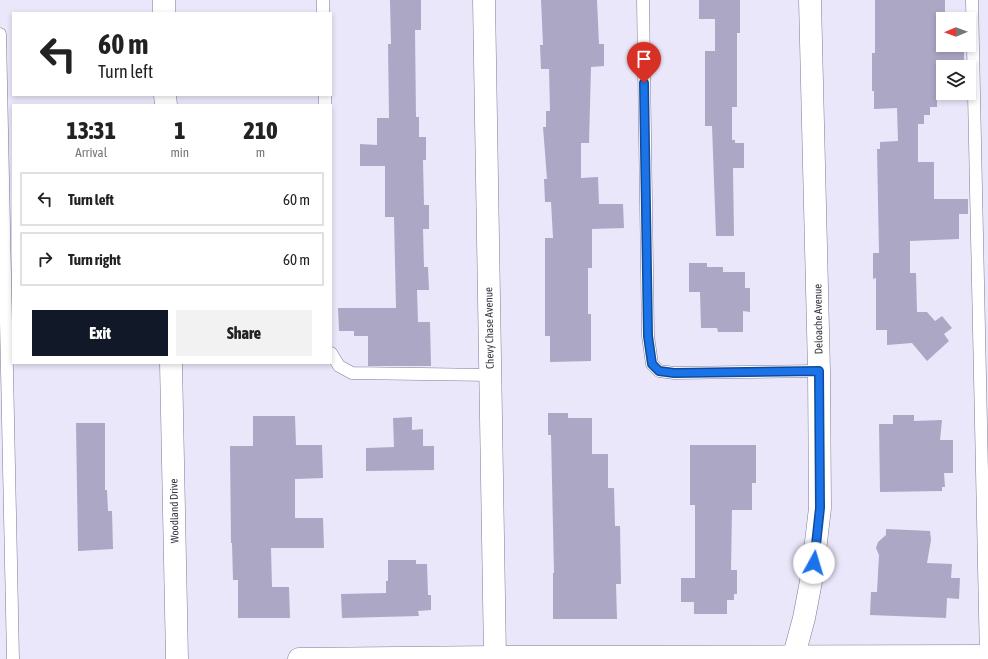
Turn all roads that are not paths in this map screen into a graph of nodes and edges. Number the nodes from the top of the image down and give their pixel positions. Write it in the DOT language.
graph roads {
  1 [pos="164,0"];
  2 [pos="323,0"];
  3 [pos="484,0"];
  4 [pos="643,0"];
  5 [pos="810,0"];
  6 [pos="972,0"];
  7 [pos="164,12"];
  8 [pos="323,12"];
  9 [pos="0,34"];
  10 [pos="332,355"];
  11 [pos="171,364"];
  12 [pos="819,371"];
  13 [pos="490,375"];
  14 [pos="495,657"];
  15 [pos="987,657"];
  16 [pos="793,658"];
  17 [pos="13,659"];
  18 [pos="177,659"];
  19 [pos="299,659"];
  1 -- 7 [label="street"];
  2 -- 8 [label="lane"];
  3 -- 13 [label="street, Chevy Chase Avenue"];
  4 -- 12 [label="lane"];
  5 -- 12 [label="street, Deloache Avenue"];
  6 -- 15 [label="lane"];
  9 -- 17 [label="lane"];
  10 -- 13 [label="lane"];
  11 -- 18 [label="street, Woodland Drive"];
  12 -- 16 [label="street, Deloache Avenue"];
  13 -- 14 [label="street, Chevy Chase Avenue"];
  14 -- 16 [label="street"];
  14 -- 19 [label="street"];
  15 -- 16 [label="street"];
}
